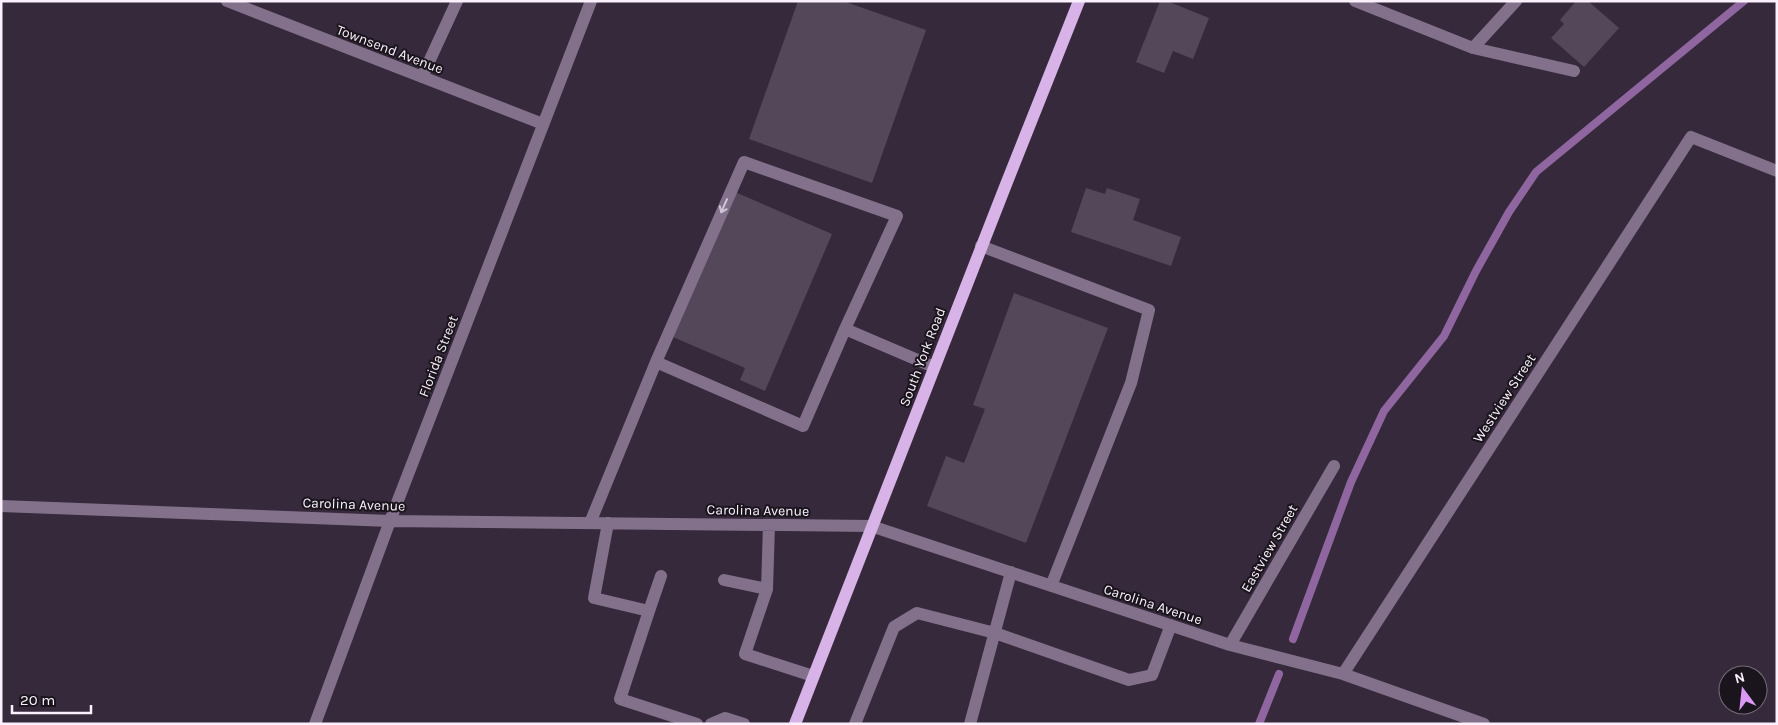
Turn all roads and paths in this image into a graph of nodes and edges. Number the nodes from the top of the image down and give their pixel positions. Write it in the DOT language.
graph roads {
  1 [pos="227,1"];
  2 [pos="457,1"];
  3 [pos="591,1"];
  4 [pos="1079,1"];
  5 [pos="1355,1"];
  6 [pos="1516,1"];
  7 [pos="254,6"];
  8 [pos="1473,48"];
  9 [pos="1574,72"];
  10 [pos="422,77"];
  11 [pos="543,124"];
  12 [pos="1777,171"];
  13 [pos="982,246"];
  14 [pos="845,329"];
  15 [pos="656,362"];
  16 [pos="934,367"];
  17 [pos="1334,466"];
  18 [pos="1,506"];
  19 [pos="390,521"];
  20 [pos="590,523"];
  21 [pos="608,523"];
  22 [pos="769,525"];
  23 [pos="871,526"];
  24 [pos="1011,572"];
  25 [pos="660,576"];
  26 [pos="724,580"];
  27 [pos="1051,586"];
  28 [pos="767,589"];
  29 [pos="649,611"];
  30 [pos="1171,625"];
  31 [pos="995,633"];
  32 [pos="1230,645"];
  33 [pos="1343,674"];
  34 [pos="813,676"];
  35 [pos="315,724"];
  36 [pos="697,724"];
  37 [pos="711,724"];
  38 [pos="744,724"];
  39 [pos="795,724"];
  40 [pos="856,724"];
  41 [pos="970,724"];
  42 [pos="1484,724"];
  1 -- 7 [label="street, Townsend Avenue"];
  2 -- 10 [label="street"];
  3 -- 11 [label="street, Florida Street"];
  4 -- 13 [label="main road, South York Road"];
  5 -- 8 [label="street"];
  6 -- 8 [label="street"];
  7 -- 10 [label="street, Townsend Avenue"];
  8 -- 9 [label="street"];
  10 -- 11 [label="street, Townsend Avenue"];
  11 -- 19 [label="street, Florida Street"];
  12 -- 33 [label="street, Westview Street"];
  13 -- 16 [label="main road, South York Road"];
  13 -- 27 [label="street"];
  14 -- 15 [label="street"];
  14 -- 15 [label="street, one-way"];
  14 -- 16 [label="street"];
  15 -- 20 [label="street"];
  16 -- 23 [label="main road, South York Road"];
  17 -- 32 [label="street, Eastview Street"];
  18 -- 19 [label="street, Carolina Avenue"];
  19 -- 20 [label="street, Carolina Avenue"];
  19 -- 35 [label="street, Florida Street"];
  20 -- 21 [label="street, Carolina Avenue"];
  21 -- 22 [label="street, Carolina Avenue"];
  21 -- 29 [label="street"];
  22 -- 23 [label="street, Carolina Avenue"];
  22 -- 28 [label="street"];
  23 -- 24 [label="street, Carolina Avenue"];
  23 -- 34 [label="main road, South York Road"];
  24 -- 27 [label="street, Carolina Avenue"];
  24 -- 31 [label="street"];
  25 -- 29 [label="street"];
  26 -- 28 [label="street"];
  27 -- 30 [label="street, Carolina Avenue"];
  28 -- 34 [label="street"];
  29 -- 36 [label="street"];
  30 -- 31 [label="street"];
  30 -- 32 [label="street, Carolina Avenue"];
  31 -- 40 [label="street"];
  31 -- 41 [label="street"];
  32 -- 33 [label="street, Carolina Avenue"];
  33 -- 42 [label="street, Carolina Avenue"];
  34 -- 39 [label="main road, South York Road"];
  37 -- 38 [label="street"];
}
